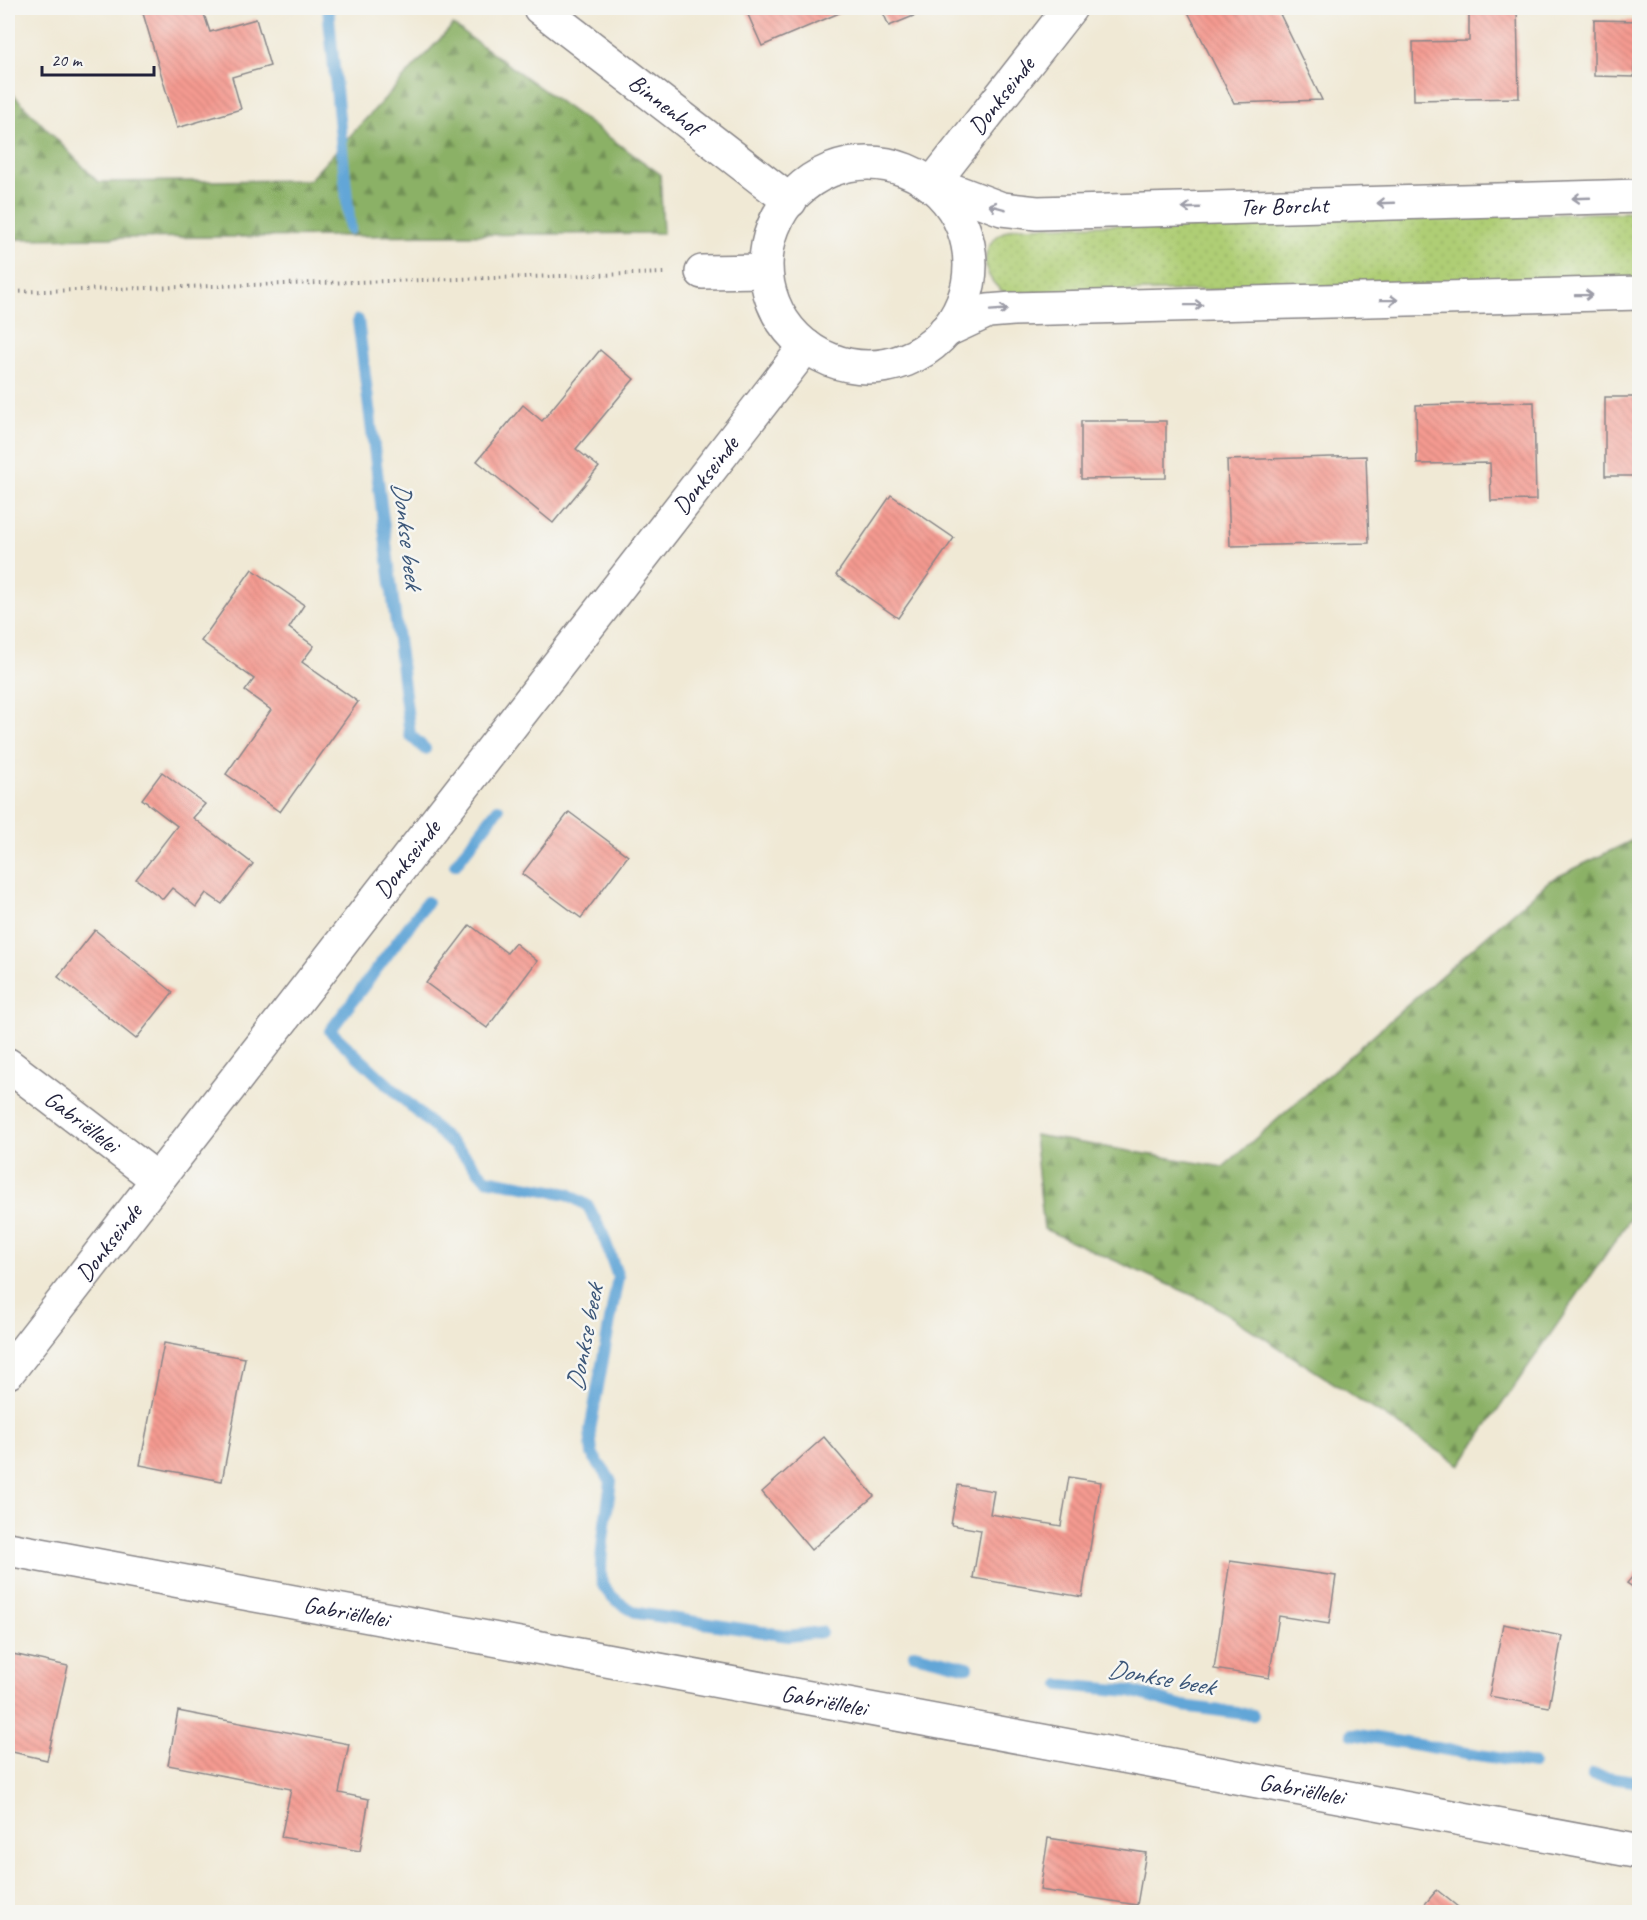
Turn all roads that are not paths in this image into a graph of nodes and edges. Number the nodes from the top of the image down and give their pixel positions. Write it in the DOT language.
graph roads {
  1 [pos="540,8"];
  2 [pos="1070,8"];
  3 [pos="933,183"];
  4 [pos="1640,196"];
  5 [pos="789,201"];
  6 [pos="765,271"];
  7 [pos="702,272"];
  8 [pos="1640,293"];
  9 [pos="945,331"];
  10 [pos="806,346"];
  11 [pos="8,1065"];
  12 [pos="157,1179"];
  13 [pos="8,1372"];
  14 [pos="8,1549"];
  15 [pos="1640,1852"];
  1 -- 5 [label="street, Binnenhof"];
  2 -- 3 [label="street, Donkseinde"];
  4 -- 3 [label="street, Ter Borcht, one-way"];
  3 -- 5 [label="street"];
  3 -- 9 [label="street"];
  5 -- 6 [label="street"];
  6 -- 7 [label="street"];
  6 -- 10 [label="street"];
  9 -- 8 [label="street, one-way"];
  9 -- 10 [label="street"];
  10 -- 12 [label="street, Donkseinde"];
  11 -- 12 [label="street, Gabriëllelei"];
  12 -- 13 [label="street, Donkseinde"];
  14 -- 15 [label="street, Gabriëllelei"];
}
